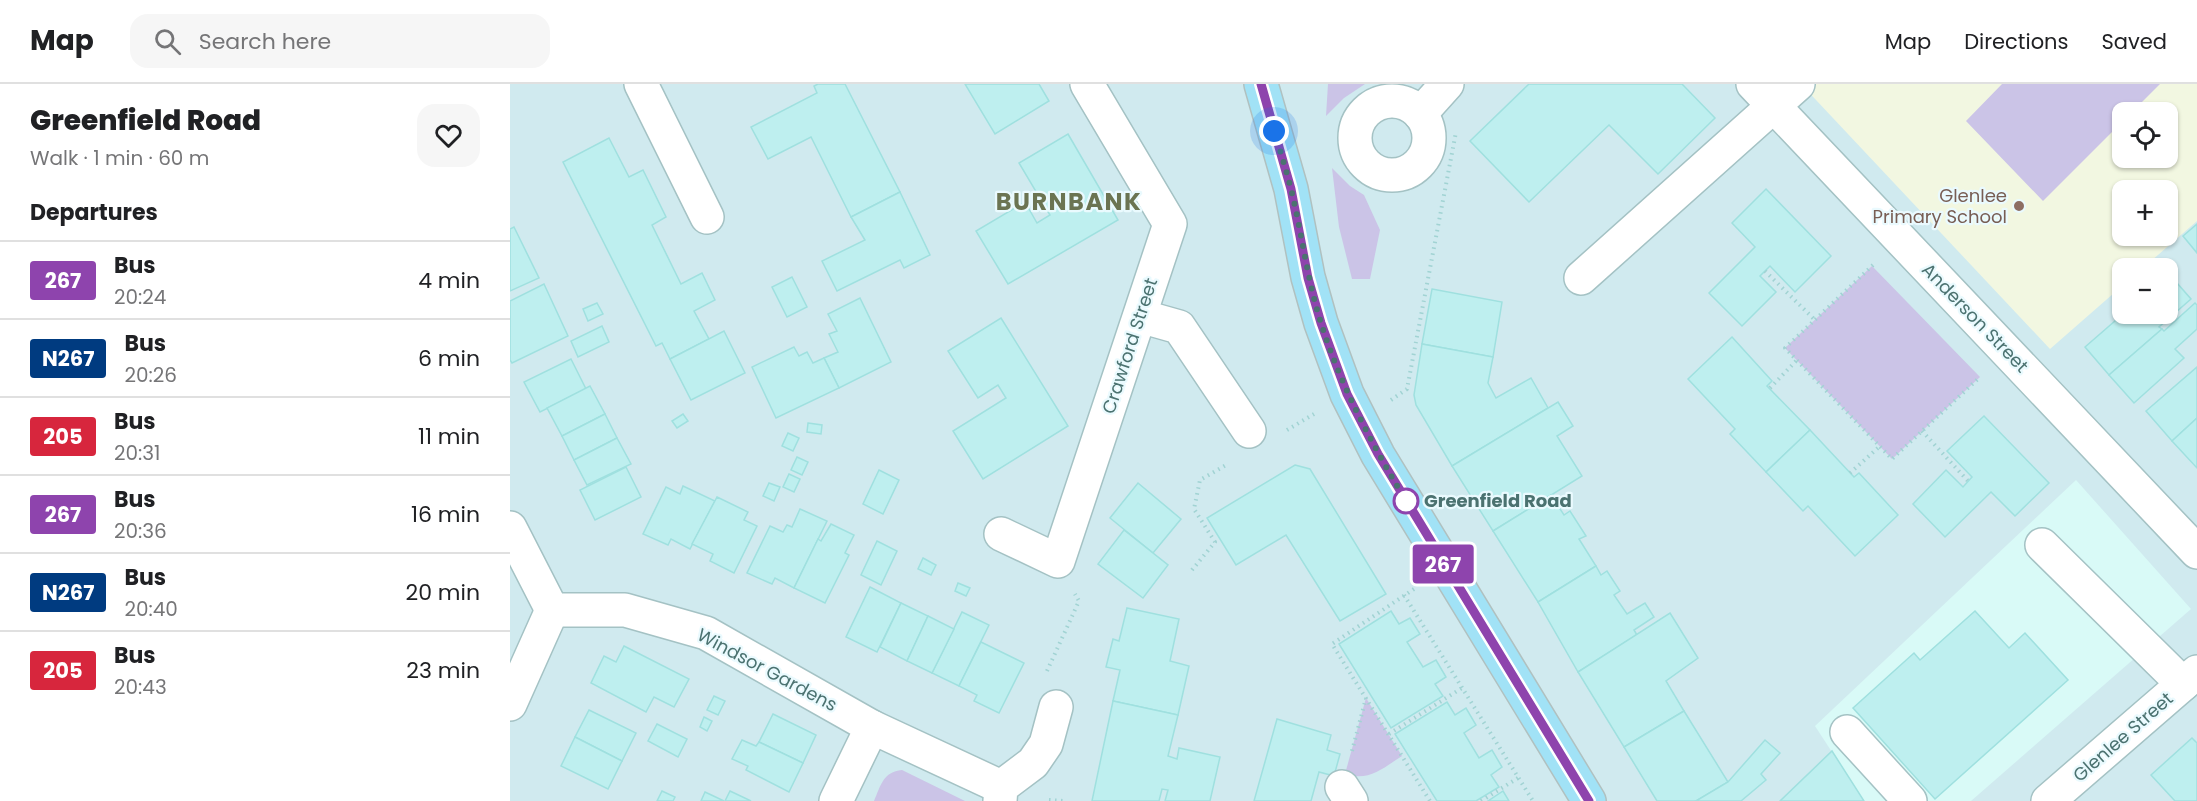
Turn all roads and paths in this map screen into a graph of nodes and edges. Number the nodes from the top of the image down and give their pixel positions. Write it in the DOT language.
graph roads {
  1 [pos="641,84"];
  2 [pos="1087,84"];
  3 [pos="1260,84"];
  4 [pos="1447,84"];
  5 [pos="1798,84"];
  6 [pos="1764,95"];
  7 [pos="1420,114"];
  8 [pos="1457,130"];
  9 [pos="707,217"];
  10 [pos="1900,239"];
  11 [pos="1765,271"];
  12 [pos="1581,278"];
  13 [pos="1140,316"];
  14 [pos="1815,320"];
  15 [pos="2008,352"];
  16 [pos="1797,360"];
  17 [pos="1770,388"];
  18 [pos="1407,389"];
  19 [pos="1316,413"];
  20 [pos="1922,431"];
  21 [pos="1264,433"];
  22 [pos="1880,446"];
  23 [pos="1230,463"];
  24 [pos="1850,472"];
  25 [pos="1968,481"];
  26 [pos="510,528"];
  27 [pos="1001,534"];
  28 [pos="2042,545"];
  29 [pos="2197,552"];
  30 [pos="1058,561"];
  31 [pos="1446,568"];
  32 [pos="1192,570"];
  33 [pos="1404,595"];
  34 [pos="552,610"];
  35 [pos="2190,678"];
  36 [pos="1462,688"];
  37 [pos="510,704"];
  38 [pos="1056,707"];
  39 [pos="872,727"];
  40 [pos="1847,732"];
  41 [pos="1389,734"];
  42 [pos="1518,777"];
  43 [pos="1001,794"];
  44 [pos="2053,799"];
  45 [pos="836,801"];
  46 [pos="1430,801"];
  47 [pos="1481,801"];
  48 [pos="1533,801"];
  49 [pos="1589,801"];
  50 [pos="1910,801"];
  1 -- 9 [label="street"];
  2 -- 13 [label="street, Crawford Street"];
  3 -- 31 [label="main road"];
  4 -- 7 [label="street"];
  5 -- 6 [label="street"];
  6 -- 10 [label="street, Anderson Street"];
  6 -- 12 [label="street"];
  8 -- 18 [label="path"];
  10 -- 14 [label="path"];
  10 -- 15 [label="street, Anderson Street"];
  11 -- 14 [label="path"];
  13 -- 21 [label="street"];
  13 -- 30 [label="street, Crawford Street"];
  14 -- 16 [label="path"];
  15 -- 20 [label="path"];
  15 -- 29 [label="street, Anderson Street"];
  16 -- 17 [label="path"];
  16 -- 22 [label="path"];
  19 -- 21 [label="path"];
  20 -- 22 [label="path"];
  20 -- 25 [label="path"];
  22 -- 24 [label="path"];
  23 -- 32 [label="path"];
  26 -- 34 [label="street"];
  27 -- 30 [label="street"];
  28 -- 35 [label="street"];
  30 -- 38 [label="path"];
  31 -- 33 [label="path"];
  31 -- 49 [label="main road"];
  33 -- 36 [label="path"];
  33 -- 41 [label="path"];
  34 -- 37 [label="street"];
  34 -- 39 [label="street, Windsor Gardens"];
  35 -- 44 [label="street, Glenlee Street"];
  36 -- 41 [label="path"];
  36 -- 42 [label="path"];
  38 -- 43 [label="street, Windsor Gardens"];
  39 -- 43 [label="street, Windsor Gardens"];
  39 -- 45 [label="street"];
  40 -- 50 [label="street"];
  41 -- 46 [label="path"];
  42 -- 47 [label="path"];
  42 -- 48 [label="path"];
}
